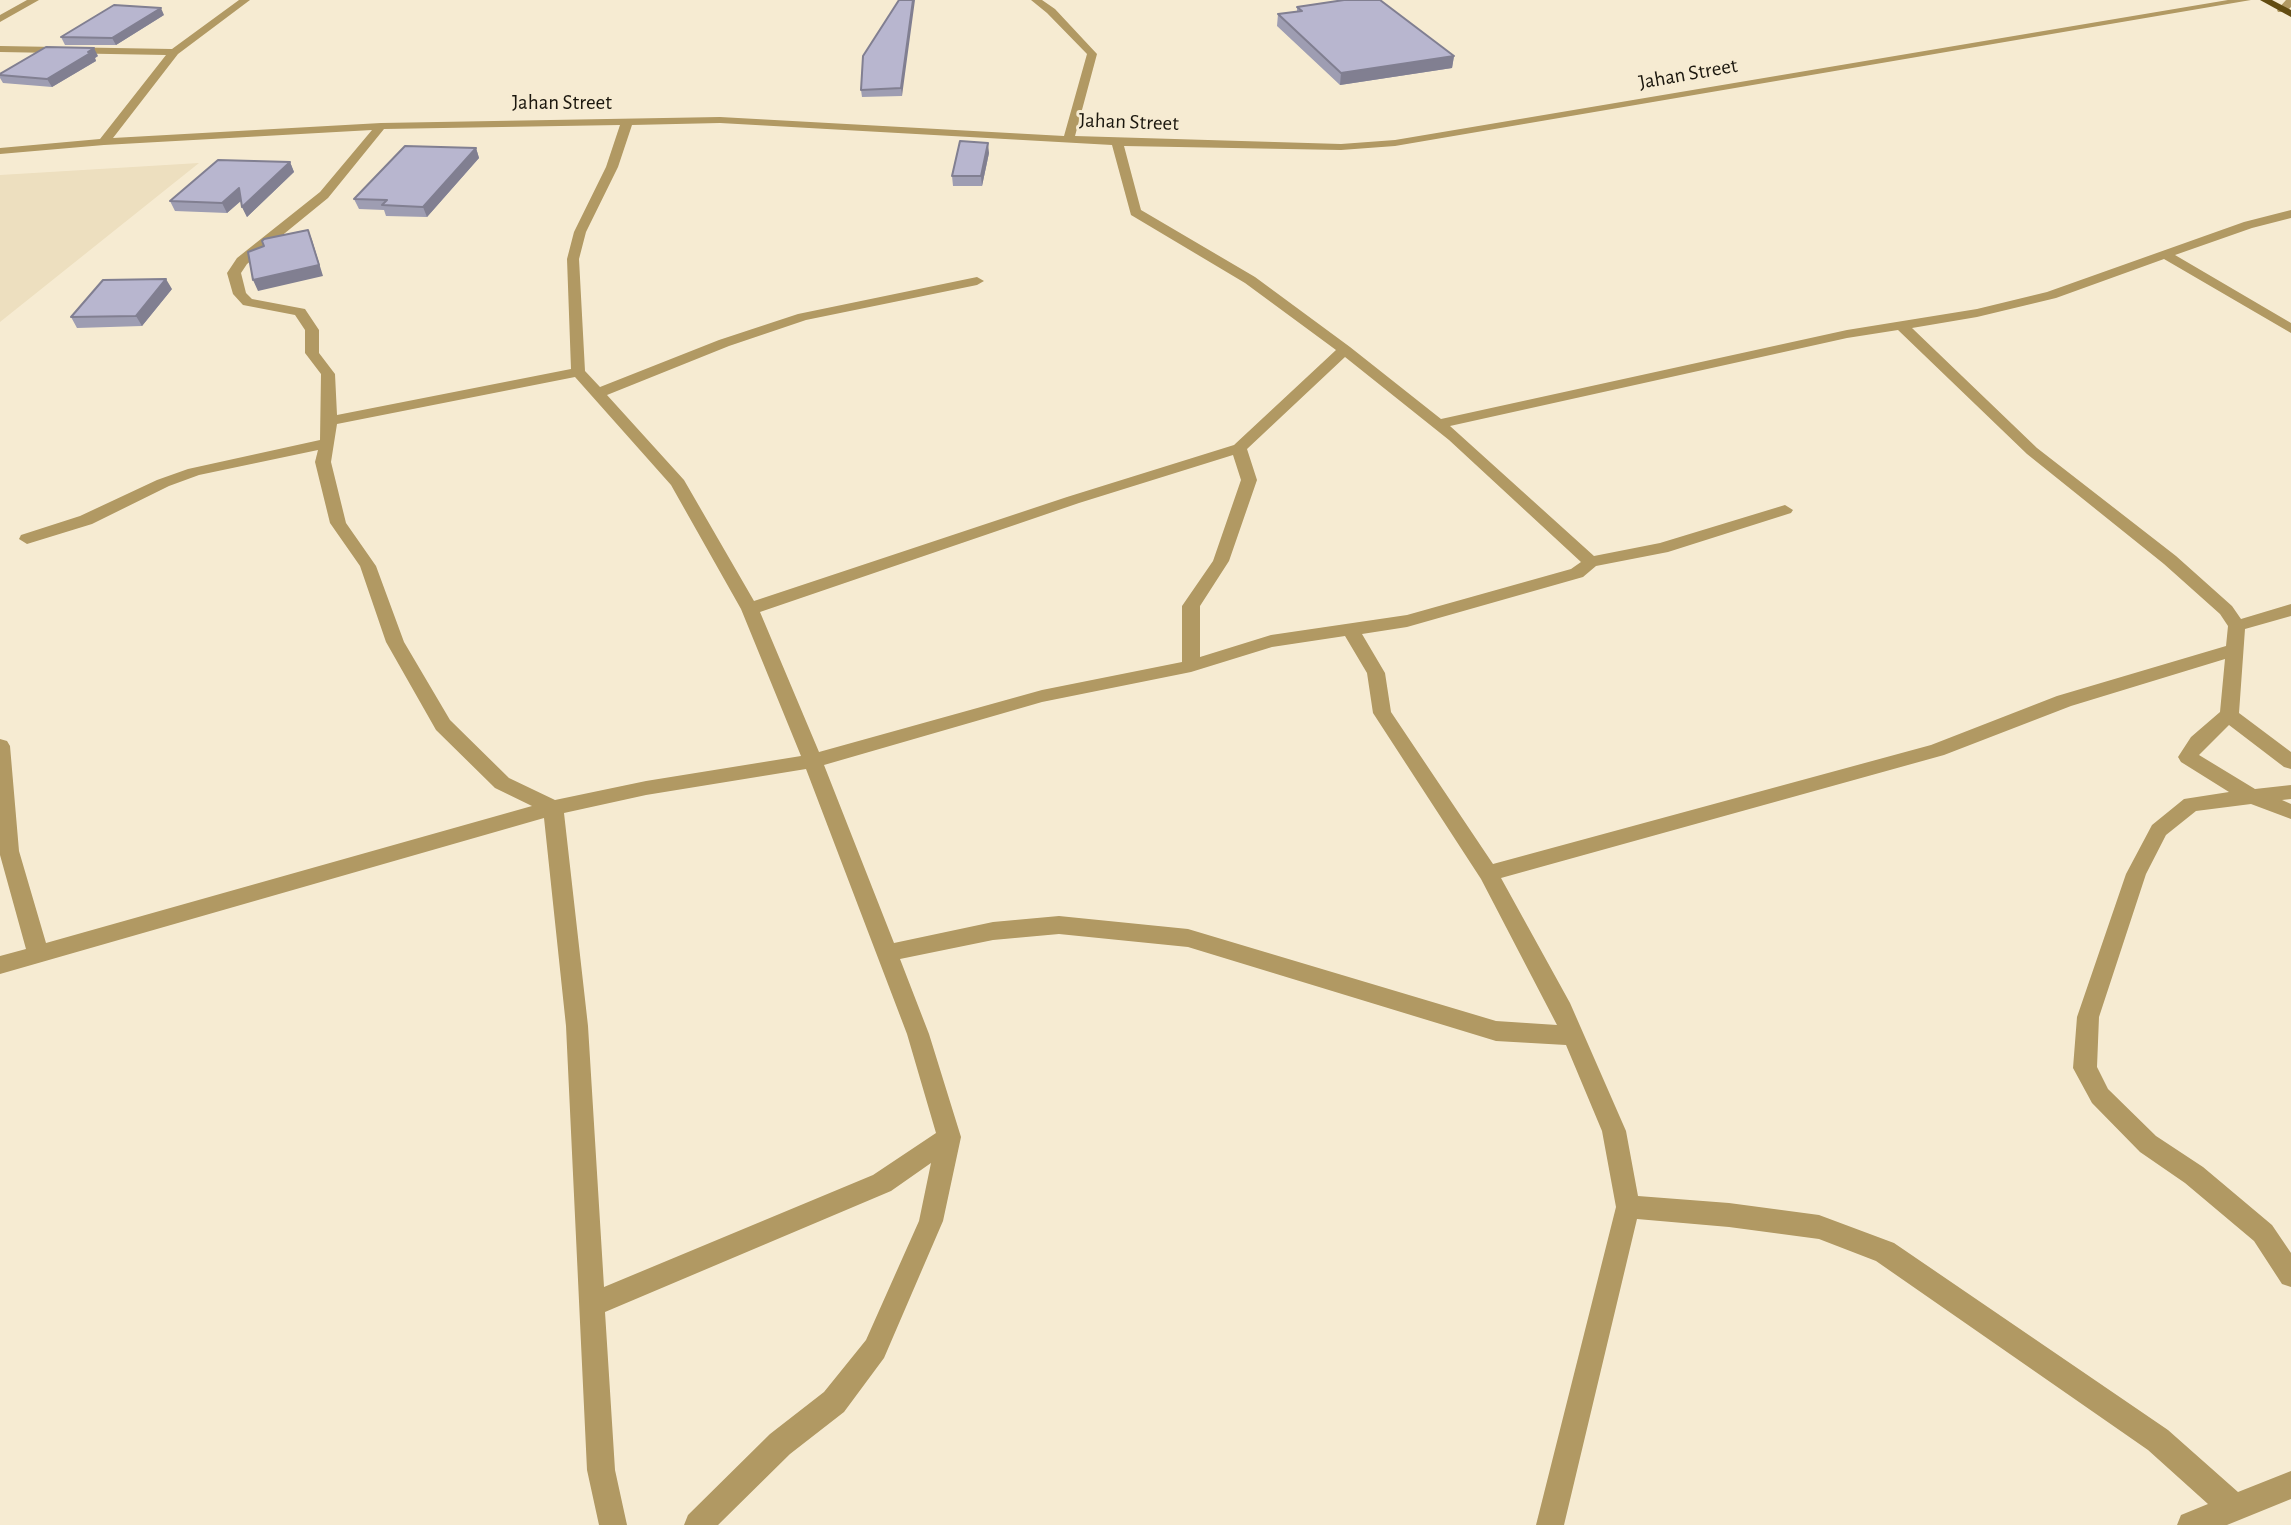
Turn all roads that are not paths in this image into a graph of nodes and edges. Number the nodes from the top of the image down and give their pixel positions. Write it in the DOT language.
graph roads {
  1 [pos="34,0"];
  2 [pos="245,0"];
  3 [pos="1036,0"];
  4 [pos="2246,0"];
  5 [pos="2265,0"];
  6 [pos="2291,1"];
  7 [pos="2287,12"];
  8 [pos="0,19"];
  9 [pos="0,49"];
  10 [pos="174,52"];
  11 [pos="627,122"];
  12 [pos="381,126"];
  13 [pos="1069,139"];
  14 [pos="104,142"];
  15 [pos="1117,142"];
  16 [pos="0,151"];
  17 [pos="2291,214"];
  18 [pos="2164,254"];
  19 [pos="976,281"];
  20 [pos="1903,327"];
  21 [pos="2291,329"];
  22 [pos="1345,350"];
  23 [pos="578,372"];
  24 [pos="599,393"];
  25 [pos="328,421"];
  26 [pos="1436,425"];
  27 [pos="326,444"];
  28 [pos="1239,448"];
  29 [pos="1785,510"];
  30 [pos="27,539"];
  31 [pos="1591,562"];
  32 [pos="750,609"];
  33 [pos="2291,610"];
  34 [pos="2237,626"];
  35 [pos="1350,629"];
  36 [pos="2236,649"];
  37 [pos="1191,666"];
  38 [pos="2229,715"];
  39 [pos="0,746"];
  40 [pos="813,761"];
  41 [pos="2291,762"];
  42 [pos="2291,792"];
  43 [pos="2251,796"];
  44 [pos="553,808"];
  45 [pos="2291,812"];
  46 [pos="1488,873"];
  47 [pos="888,953"];
  48 [pos="38,954"];
  49 [pos="0,965"];
  50 [pos="1573,1036"];
  51 [pos="949,1137"];
  52 [pos="1628,1207"];
  53 [pos="2291,1275"];
  54 [pos="591,1305"];
  55 [pos="2291,1485"];
  56 [pos="2234,1508"];
  57 [pos="613,1525"];
  58 [pos="698,1525"];
  59 [pos="1550,1525"];
  60 [pos="2191,1525"];
  1 -- 8 [label="street"];
  2 -- 10 [label="street"];
  3 -- 13 [label="street"];
  4 -- 15 [label="street, Jahan Street"];
  5 -- 7 [label="highway"];
  6 -- 7 [label="street"];
  9 -- 10 [label="street"];
  10 -- 14 [label="street"];
  11 -- 12 [label="street, Jahan Street"];
  11 -- 13 [label="street, Jahan Street"];
  11 -- 23 [label="street"];
  12 -- 14 [label="street, Jahan Street"];
  12 -- 25 [label="street"];
  13 -- 15 [label="street, Jahan Street"];
  14 -- 16 [label="street, Jahan Street"];
  15 -- 22 [label="street"];
  17 -- 18 [label="street"];
  18 -- 20 [label="street"];
  18 -- 21 [label="street"];
  19 -- 24 [label="street"];
  20 -- 26 [label="street"];
  20 -- 34 [label="street"];
  22 -- 26 [label="street"];
  22 -- 28 [label="street"];
  23 -- 24 [label="street"];
  23 -- 25 [label="street"];
  24 -- 32 [label="street"];
  25 -- 27 [label="street"];
  26 -- 31 [label="street"];
  27 -- 30 [label="street"];
  27 -- 44 [label="street"];
  28 -- 32 [label="street"];
  28 -- 37 [label="street"];
  29 -- 31 [label="street"];
  31 -- 35 [label="street"];
  32 -- 40 [label="street"];
  33 -- 34 [label="street"];
  34 -- 36 [label="street"];
  35 -- 37 [label="street"];
  35 -- 46 [label="street"];
  36 -- 38 [label="street"];
  36 -- 46 [label="street"];
  37 -- 40 [label="street"];
  38 -- 41 [label="street"];
  38 -- 43 [label="street"];
  39 -- 48 [label="street"];
  40 -- 44 [label="street"];
  40 -- 47 [label="street"];
  42 -- 43 [label="street"];
  43 -- 45 [label="street"];
  43 -- 53 [label="street"];
  44 -- 48 [label="street"];
  44 -- 54 [label="street"];
  46 -- 50 [label="street"];
  47 -- 50 [label="street"];
  47 -- 51 [label="street"];
  48 -- 49 [label="street"];
  50 -- 52 [label="street"];
  51 -- 54 [label="street"];
  51 -- 58 [label="street"];
  52 -- 56 [label="street"];
  52 -- 59 [label="street"];
  54 -- 57 [label="street"];
  55 -- 56 [label="street"];
  56 -- 60 [label="street"];
}
